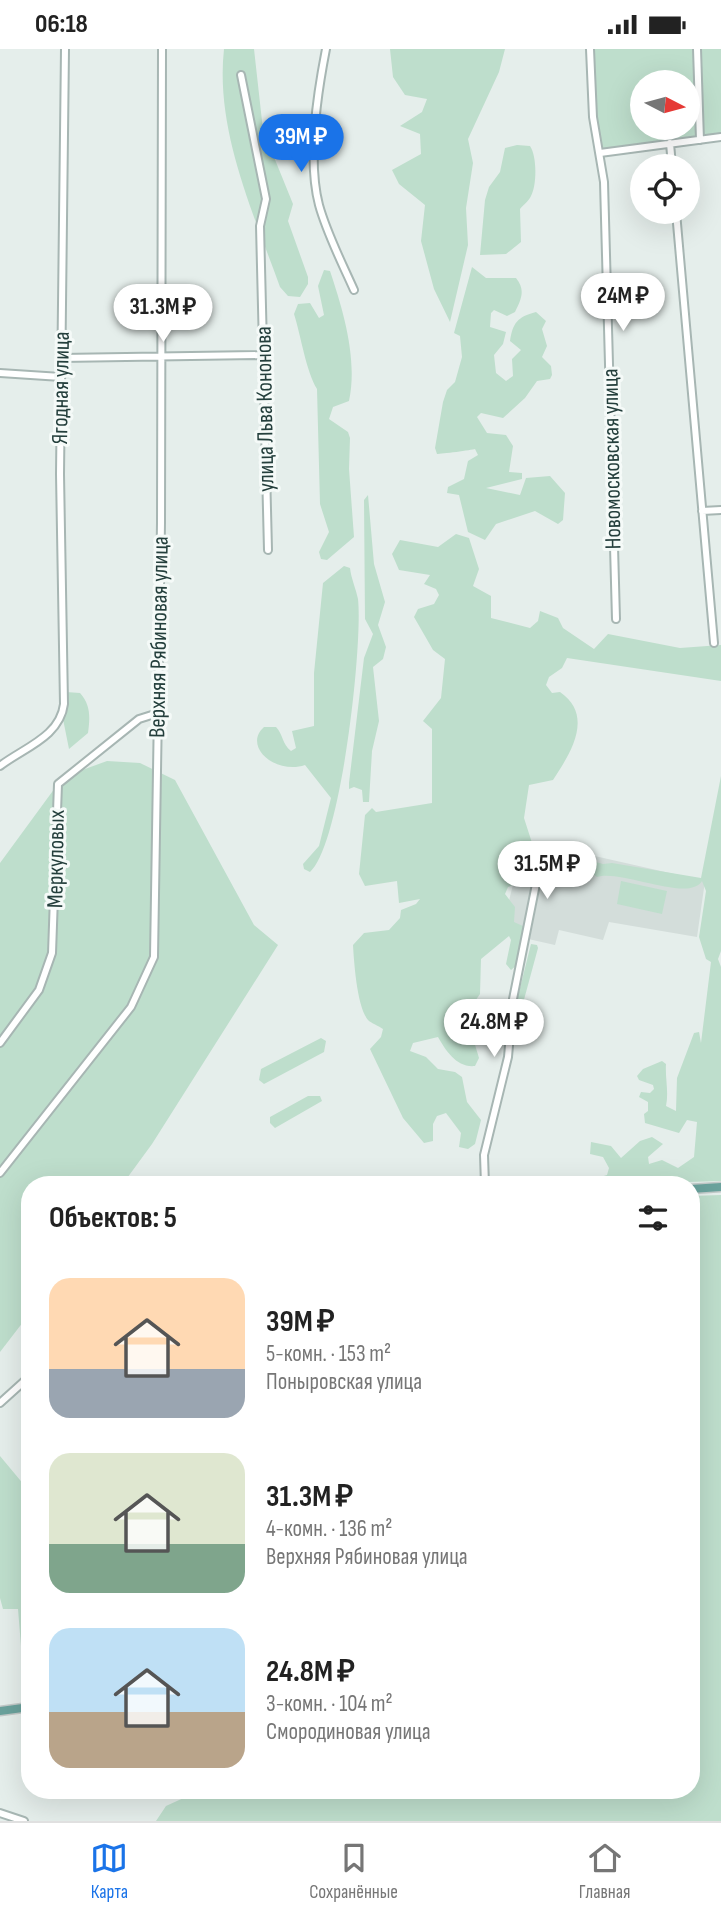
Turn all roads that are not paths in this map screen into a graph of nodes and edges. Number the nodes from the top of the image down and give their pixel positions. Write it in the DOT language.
graph roads {
  1 [pos="65,49"];
  2 [pos="163,49"];
  3 [pos="326,49"];
  4 [pos="590,49"];
  5 [pos="697,49"];
  6 [pos="698,70"];
  7 [pos="241,75"];
  8 [pos="721,137"];
  9 [pos="700,140"];
  10 [pos="670,143"];
  11 [pos="600,153"];
  12 [pos="671,154"];
  13 [pos="677,224"];
  14 [pos="354,290"];
  15 [pos="264,355"];
  16 [pos="61,358"];
  17 [pos="160,358"];
  18 [pos="0,373"];
  19 [pos="61,377"];
  20 [pos="721,510"];
  21 [pos="702,511"];
  22 [pos="268,550"];
  23 [pos="616,619"];
  24 [pos="714,643"];
  25 [pos="158,713"];
  26 [pos="0,766"];
  27 [pos="540,864"];
  28 [pos="0,1043"];
  29 [pos="0,1173"];
  30 [pos="485,1176"];
  31 [pos="721,1187"];
  32 [pos="700,1188"];
  33 [pos="21,1384"];
  34 [pos="0,1403"];
  35 [pos="21,1708"];
  36 [pos="0,1711"];
  37 [pos="0,1813"];
  38 [pos="24,1821"];
  1 -- 16 [label="street, Ягодная улица"];
  2 -- 17 [label="street, Верхняя Рябиновая улица"];
  3 -- 14 [label="street"];
  4 -- 11 [label="street, Новомосковская улица"];
  5 -- 6 [label="street"];
  7 -- 15 [label="street, улица Льва Кононова"];
  8 -- 9 [label="street"];
  9 -- 10 [label="street"];
  10 -- 11 [label="street"];
  10 -- 12 [label="street"];
  11 -- 23 [label="street, Новомосковская улица"];
  13 -- 21 [label="street"];
  15 -- 17 [label="street"];
  15 -- 22 [label="street, улица Льва Кононова"];
  16 -- 17 [label="street"];
  16 -- 19 [label="street, Ягодная улица"];
  17 -- 25 [label="street, Верхняя Рябиновая улица"];
  18 -- 19 [label="street"];
  19 -- 26 [label="street, Ягодная улица"];
  20 -- 21 [label="street"];
  21 -- 24 [label="street"];
  25 -- 28 [label="street, Меркуловых"];
  25 -- 29 [label="street, Верхняя Рябиновая улица"];
  27 -- 30 [label="street"];
  31 -- 32 [label="main road"];
  33 -- 34 [label="street"];
  35 -- 36 [label="main road"];
  37 -- 38 [label="street"];
}
